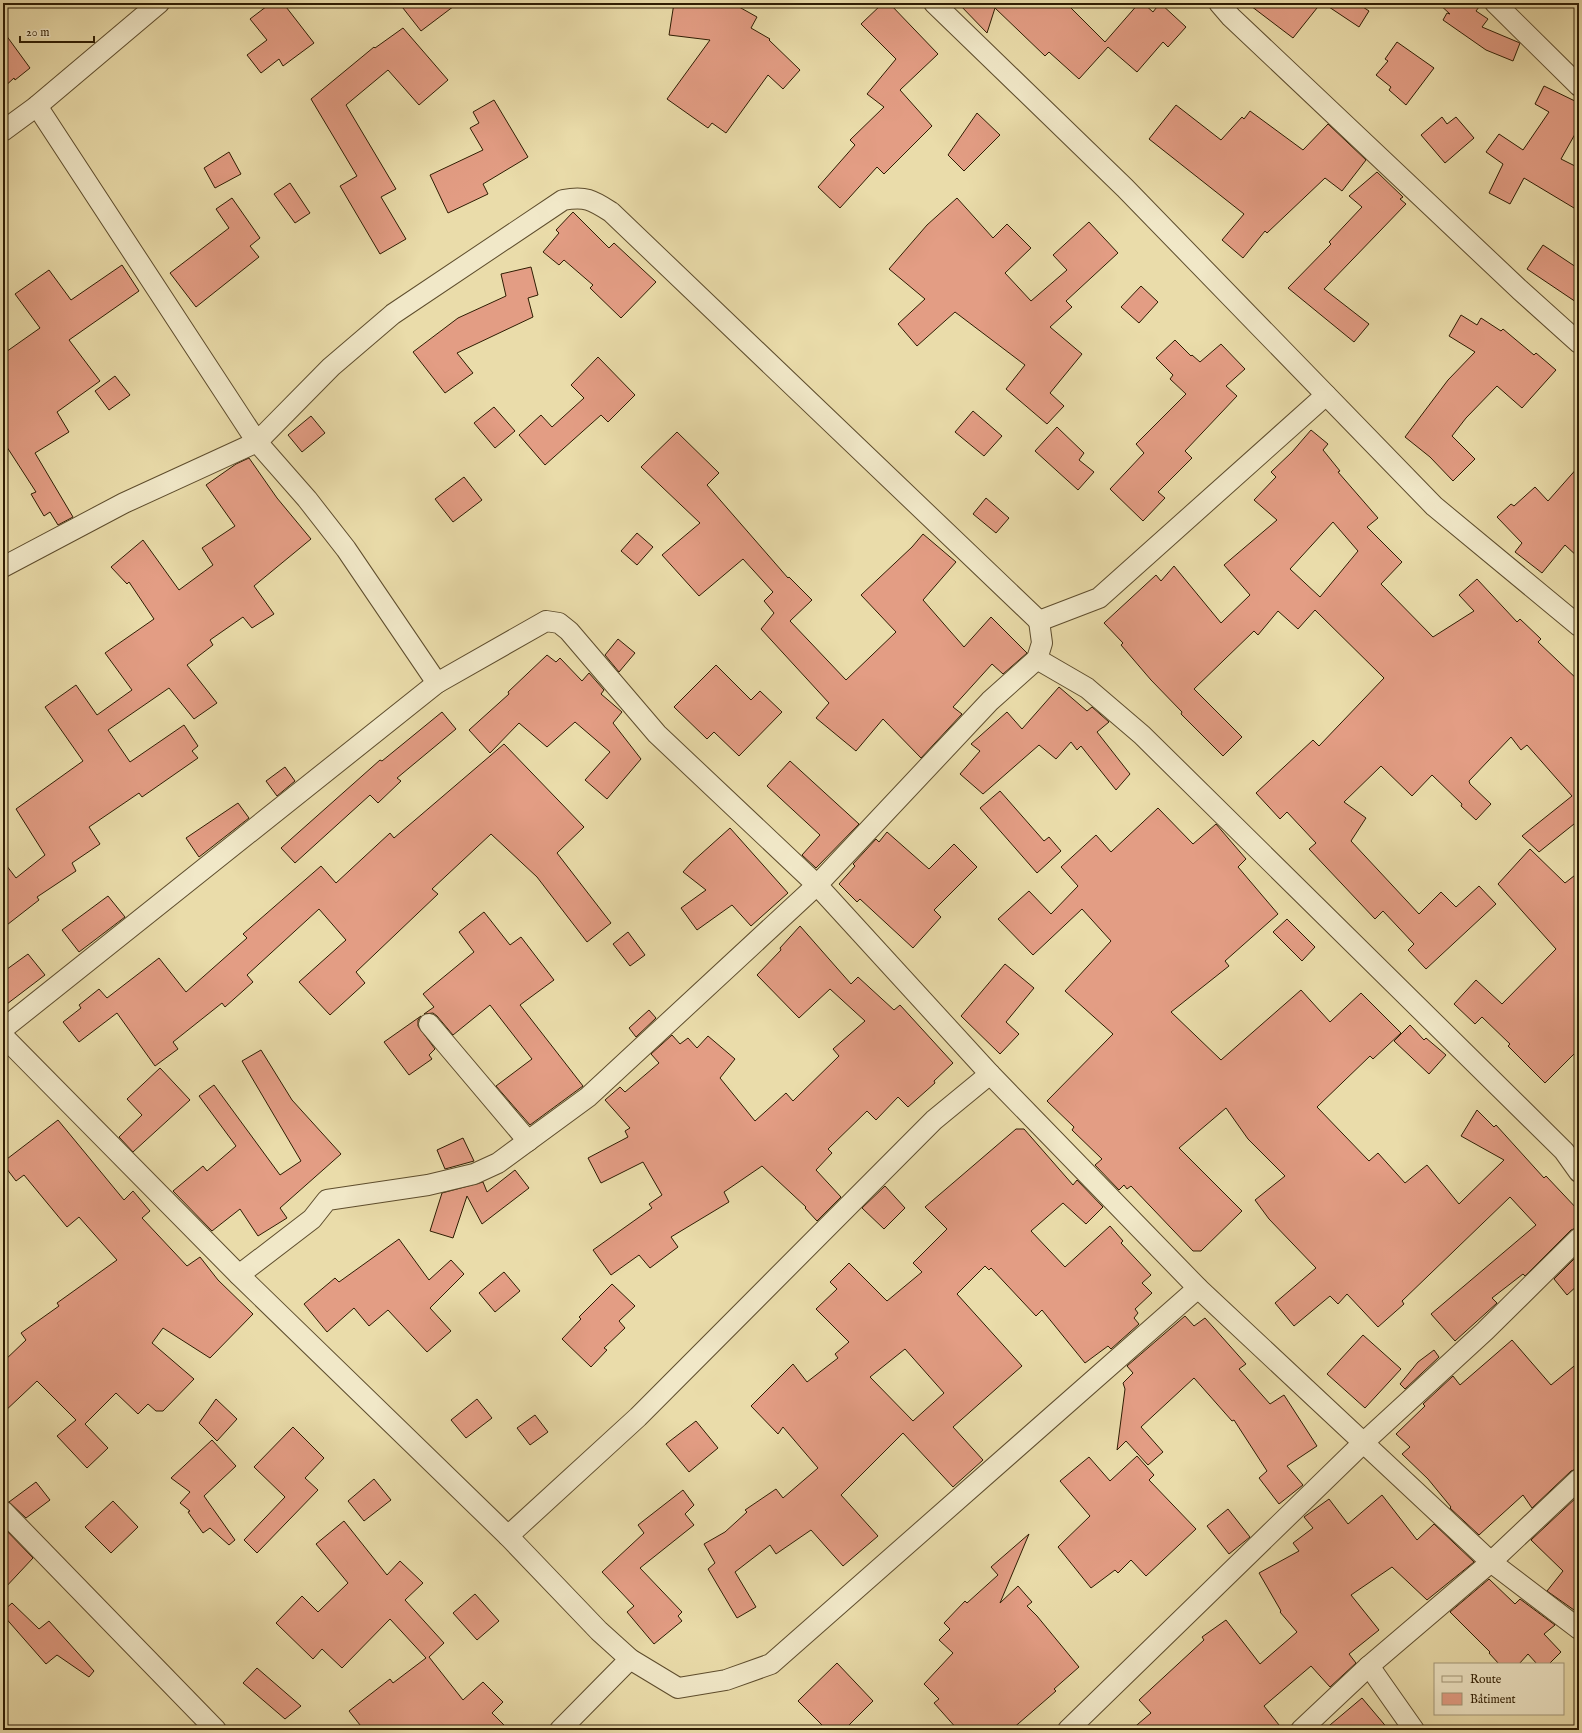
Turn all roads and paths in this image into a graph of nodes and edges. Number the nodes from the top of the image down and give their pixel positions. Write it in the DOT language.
graph roads {
  1 [pos="159,3"];
  2 [pos="934,3"];
  3 [pos="1219,3"];
  4 [pos="1495,3"];
  5 [pos="1579,86"];
  6 [pos="37,106"];
  7 [pos="3,130"];
  8 [pos="1579,343"];
  9 [pos="1326,395"];
  10 [pos="257,442"];
  11 [pos="3,567"];
  12 [pos="1039,622"];
  13 [pos="1579,626"];
  14 [pos="1037,659"];
  15 [pos="437,683"];
  16 [pos="817,885"];
  17 [pos="429,1024"];
  18 [pos="3,1029"];
  19 [pos="3,1036"];
  20 [pos="990,1074"];
  21 [pos="528,1141"];
  22 [pos="1579,1172"];
  23 [pos="1579,1238"];
  24 [pos="239,1275"];
  25 [pos="1198,1288"];
  26 [pos="1363,1443"];
  27 [pos="1579,1479"];
  28 [pos="3,1511"];
  29 [pos="508,1536"];
  30 [pos="1491,1562"];
  31 [pos="1579,1629"];
  32 [pos="630,1659"];
  33 [pos="1369,1666"];
  34 [pos="216,1730"];
  35 [pos="560,1730"];
  36 [pos="1068,1730"];
  37 [pos="1301,1730"];
  38 [pos="1414,1730"];
  1 -- 6 [label="street"];
  2 -- 9 [label="street"];
  3 -- 8 [label="street"];
  4 -- 5 [label="street"];
  6 -- 7 [label="street"];
  6 -- 10 [label="street"];
  9 -- 12 [label="street"];
  9 -- 13 [label="street"];
  10 -- 11 [label="street"];
  10 -- 12 [label="street"];
  10 -- 15 [label="street"];
  12 -- 14 [label="street"];
  14 -- 16 [label="street"];
  14 -- 22 [label="street"];
  15 -- 16 [label="street"];
  15 -- 18 [label="street"];
  16 -- 20 [label="street"];
  16 -- 21 [label="street"];
  17 -- 21 [label="street"];
  19 -- 24 [label="street"];
  20 -- 25 [label="street"];
  20 -- 29 [label="street"];
  21 -- 24 [label="street"];
  23 -- 26 [label="street"];
  24 -- 29 [label="street"];
  25 -- 26 [label="street"];
  25 -- 32 [label="street"];
  26 -- 30 [label="street"];
  26 -- 36 [label="street"];
  27 -- 30 [label="street"];
  28 -- 34 [label="street"];
  29 -- 32 [label="street"];
  30 -- 31 [label="street"];
  30 -- 33 [label="street"];
  32 -- 35 [label="street"];
  33 -- 37 [label="street"];
  33 -- 38 [label="street"];
}
